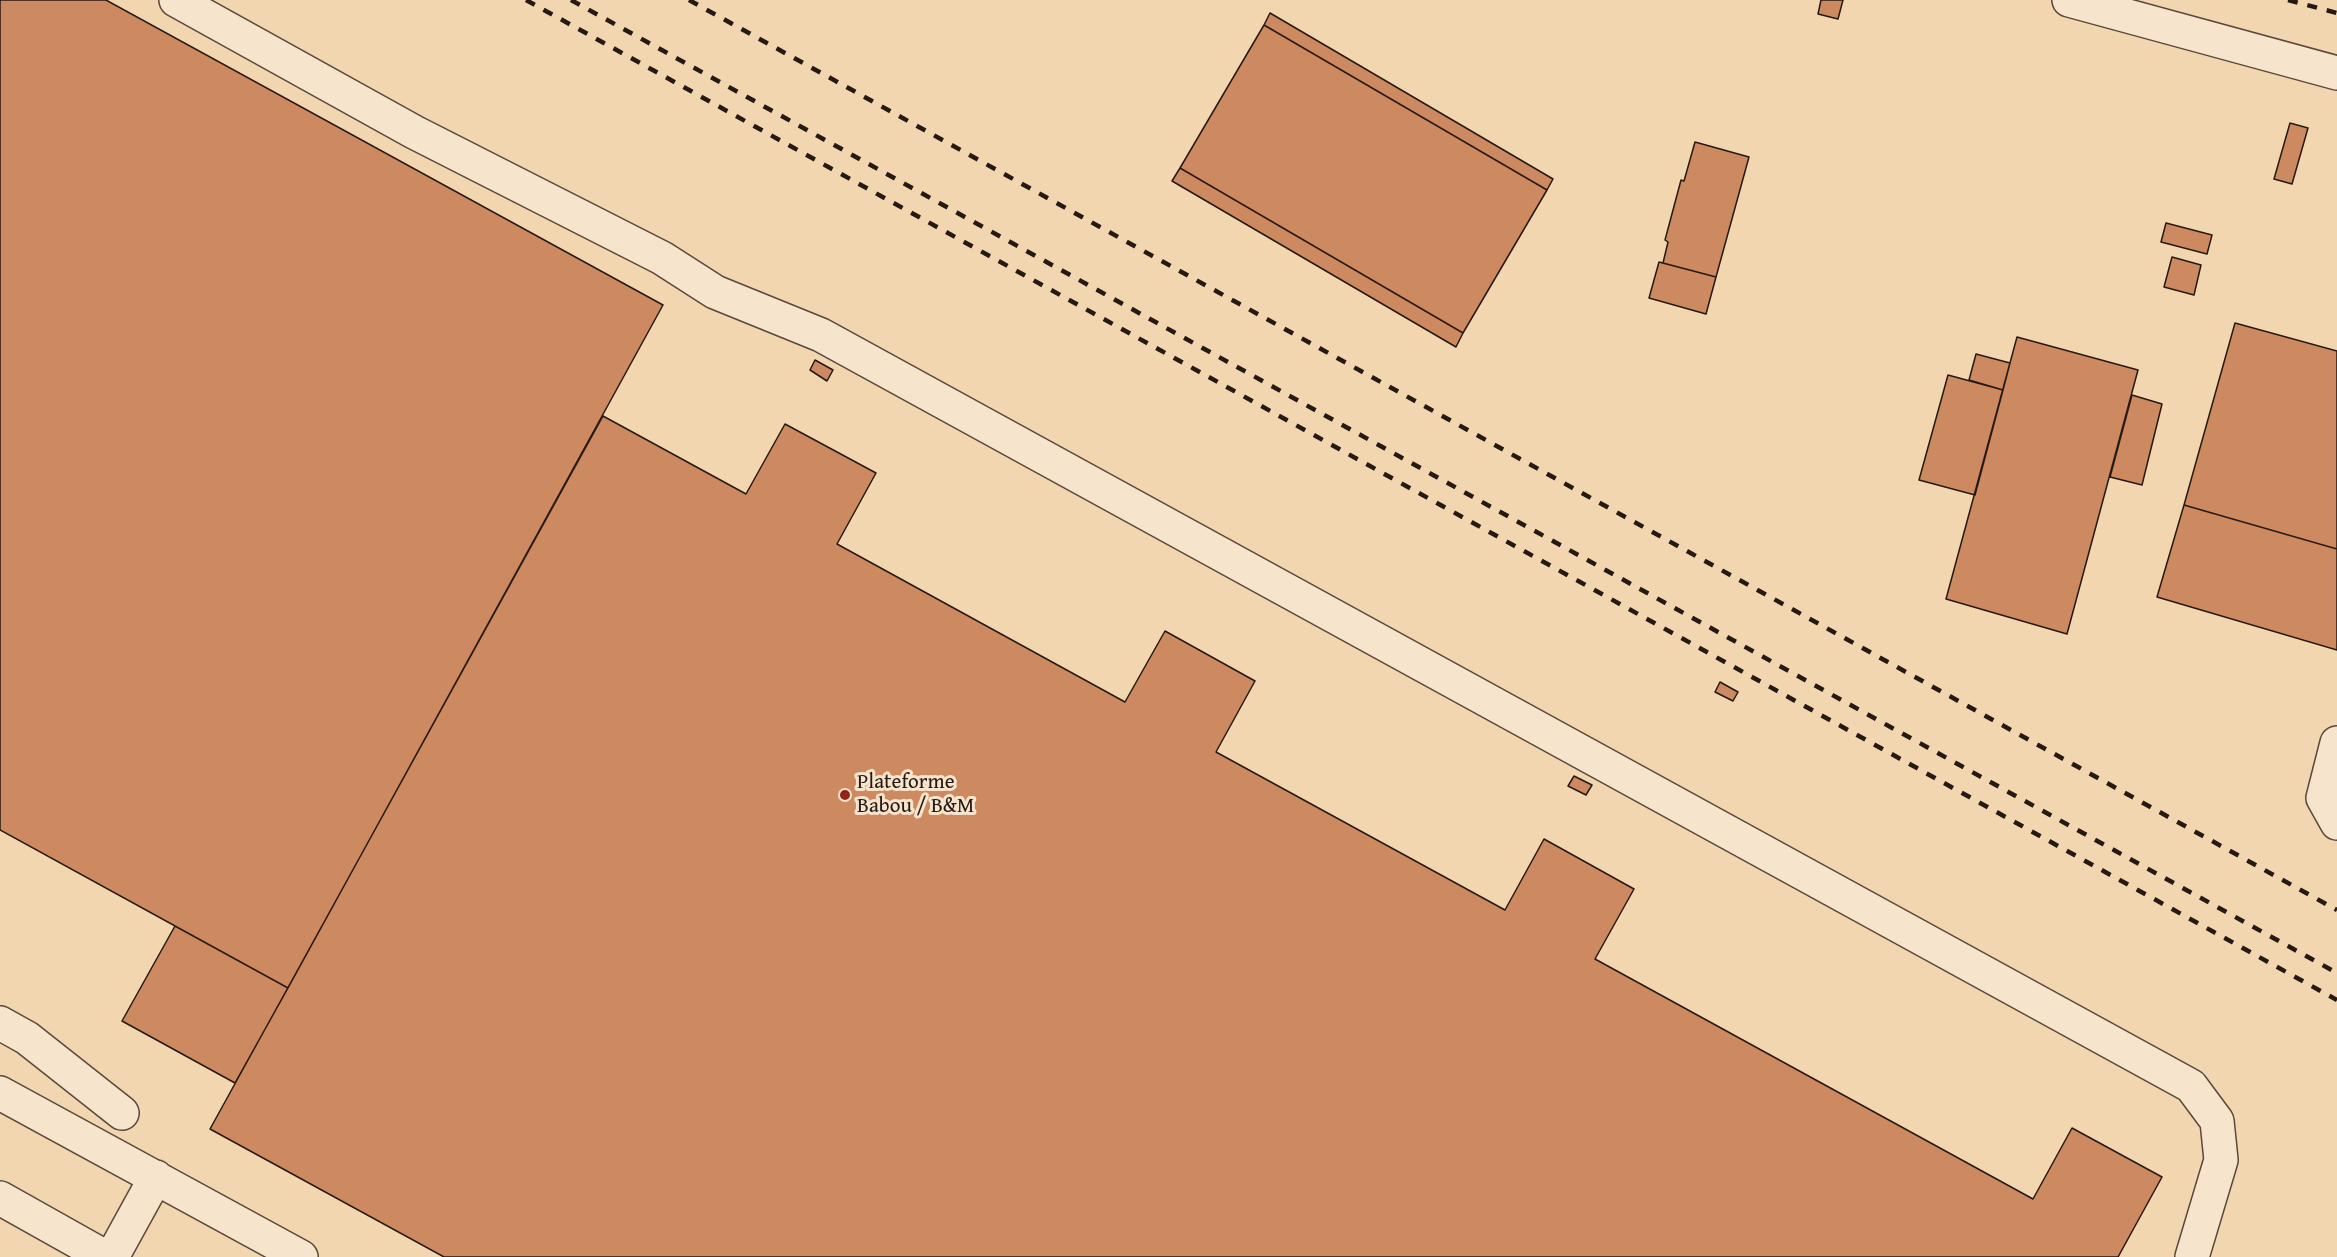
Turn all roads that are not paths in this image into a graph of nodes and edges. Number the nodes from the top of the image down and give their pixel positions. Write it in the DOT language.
graph roads {
  1 [pos="176,0"];
  2 [pos="2068,0"];
  3 [pos="2337,73"];
  4 [pos="2337,743"];
  5 [pos="2337,823"];
  6 [pos="0,1023"];
  7 [pos="0,1093"];
  8 [pos="122,1113"];
  9 [pos="156,1177"];
  10 [pos="0,1198"];
  11 [pos="105,1257"];
  12 [pos="112,1257"];
  13 [pos="301,1257"];
  14 [pos="2192,1257"];
  1 -- 14 [label="street"];
  2 -- 3 [label="street"];
  4 -- 5 [label="street"];
  6 -- 8 [label="street"];
  7 -- 9 [label="street"];
  9 -- 12 [label="street"];
  9 -- 13 [label="street"];
  10 -- 11 [label="street"];
}
